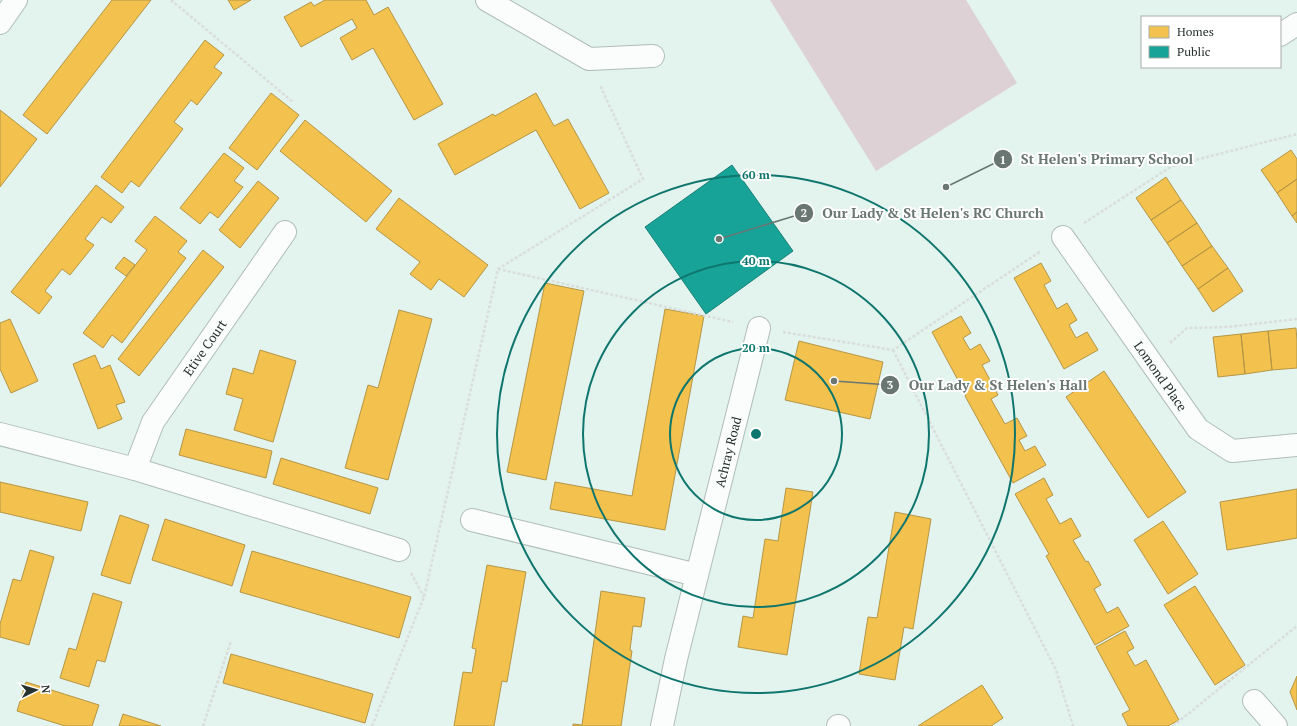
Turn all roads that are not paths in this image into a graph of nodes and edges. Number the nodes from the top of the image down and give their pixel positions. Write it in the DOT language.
graph roads {
  1 [pos="16,0"];
  2 [pos="487,0"];
  3 [pos="0,23"];
  4 [pos="1297,24"];
  5 [pos="1281,34"];
  6 [pos="653,56"];
  7 [pos="285,232"];
  8 [pos="1063,237"];
  9 [pos="759,328"];
  10 [pos="0,434"];
  11 [pos="1297,445"];
  12 [pos="135,469"];
  13 [pos="472,520"];
  14 [pos="399,550"];
  15 [pos="697,575"];
  16 [pos="1254,701"];
  17 [pos="662,726"];
  18 [pos="1276,726"];
  1 -- 3 [label="street"];
  2 -- 6 [label="street"];
  4 -- 5 [label="street"];
  7 -- 12 [label="street, Etive Court"];
  8 -- 11 [label="street, Lomond Place"];
  9 -- 15 [label="street, Achray Road"];
  10 -- 12 [label="street"];
  12 -- 14 [label="street"];
  13 -- 15 [label="street"];
  15 -- 17 [label="street, Achray Road"];
  16 -- 18 [label="street"];
}
